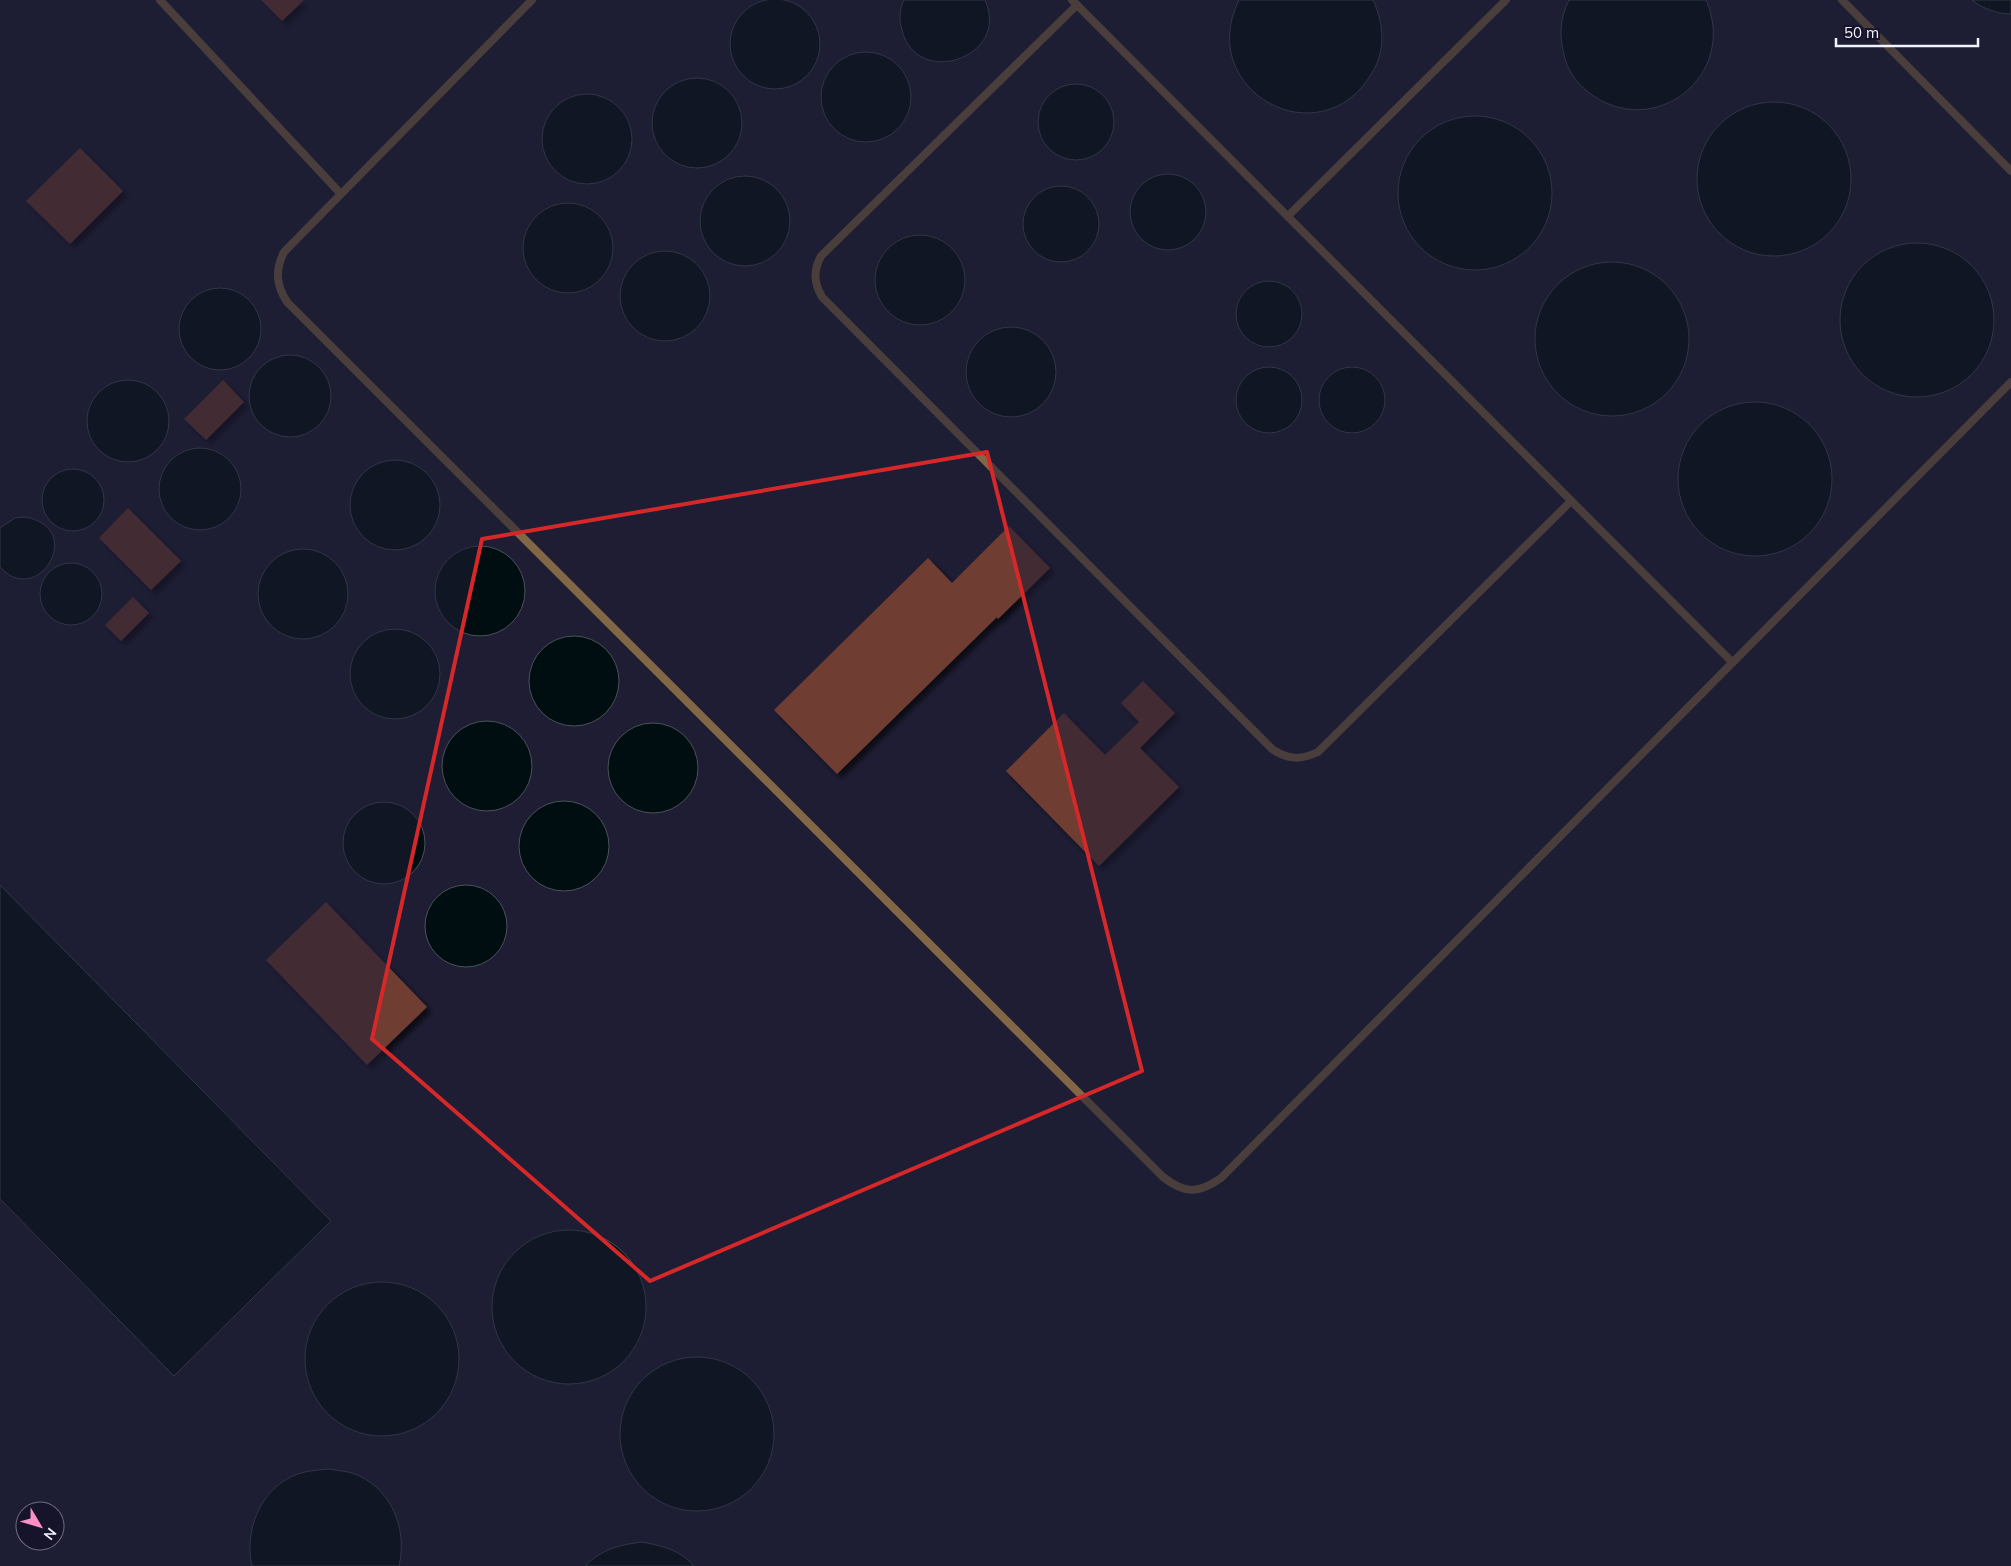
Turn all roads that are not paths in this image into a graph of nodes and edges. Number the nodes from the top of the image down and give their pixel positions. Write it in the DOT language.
graph roads {
  1 [pos="160,0"];
  2 [pos="532,0"];
  3 [pos="1506,0"];
  4 [pos="1842,0"];
  5 [pos="1074,3"];
  6 [pos="2011,171"];
  7 [pos="340,193"];
  8 [pos="1288,216"];
  9 [pos="2011,382"];
  10 [pos="1571,501"];
  11 [pos="1732,662"];
  1 -- 7 [label="lane"];
  2 -- 7 [label="lane"];
  3 -- 8 [label="lane"];
  4 -- 6 [label="lane"];
  5 -- 8 [label="lane"];
  5 -- 10 [label="lane"];
  7 -- 11 [label="lane"];
  8 -- 10 [label="lane"];
  9 -- 11 [label="lane"];
  10 -- 11 [label="lane"];
}
